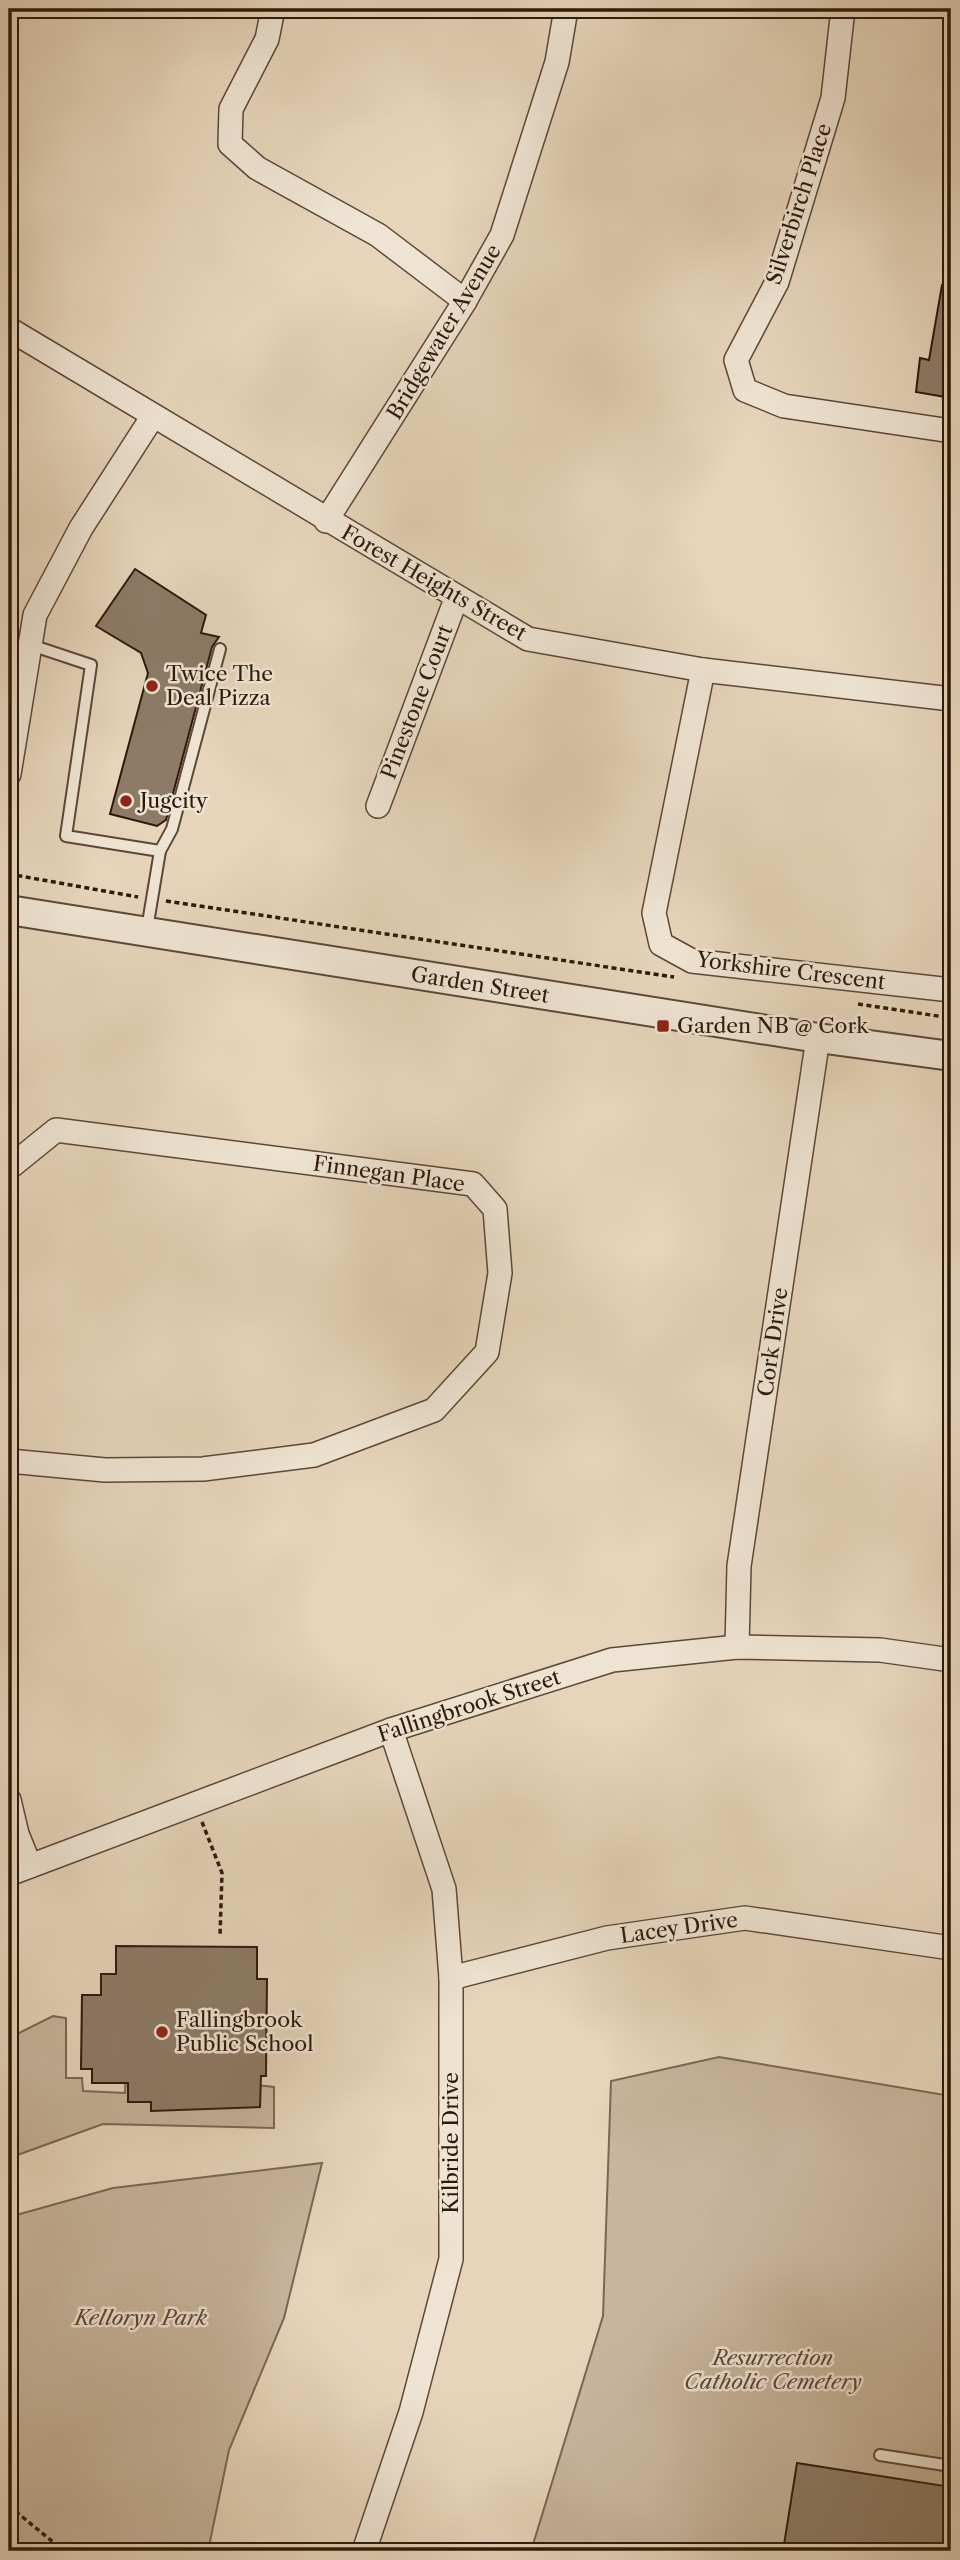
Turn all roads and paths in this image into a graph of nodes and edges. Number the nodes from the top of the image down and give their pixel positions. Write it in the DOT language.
graph roads {
  1 [pos="273,9"];
  2 [pos="566,9"];
  3 [pos="843,9"];
  4 [pos="465,301"];
  5 [pos="9,329"];
  6 [pos="153,416"];
  7 [pos="951,431"];
  8 [pos="326,521"];
  9 [pos="456,599"];
  10 [pos="31,645"];
  11 [pos="220,649"];
  12 [pos="703,670"];
  13 [pos="951,699"];
  14 [pos="9,774"];
  15 [pos="378,806"];
  16 [pos="160,851"];
  17 [pos="9,874"];
  18 [pos="153,899"];
  19 [pos="9,910"];
  20 [pos="147,932"];
  21 [pos="676,978"];
  22 [pos="951,990"];
  23 [pos="855,1003"];
  24 [pos="951,1018"];
  25 [pos="818,1038"];
  26 [pos="951,1056"];
  27 [pos="9,1168"];
  28 [pos="9,1461"];
  29 [pos="737,1647"];
  30 [pos="951,1660"];
  31 [pos="391,1730"];
  32 [pos="9,1800"];
  33 [pos="195,1804"];
  34 [pos="19,1870"];
  35 [pos="220,1936"];
  36 [pos="951,1948"];
  37 [pos="451,1978"];
  38 [pos="880,2455"];
  39 [pos="951,2466"];
  40 [pos="9,2506"];
  41 [pos="64,2551"];
  42 [pos="364,2551"];
  1 -- 4 [label="street"];
  2 -- 4 [label="street, Bridgewater Avenue"];
  3 -- 7 [label="street, Silverbirch Place"];
  4 -- 8 [label="street, Bridgewater Avenue"];
  5 -- 6 [label="street, Forest Heights Street"];
  6 -- 8 [label="street, Forest Heights Street"];
  6 -- 10 [label="street"];
  8 -- 9 [label="street, Forest Heights Street"];
  9 -- 12 [label="street, Forest Heights Street"];
  9 -- 15 [label="street, Pinestone Court"];
  10 -- 14 [label="street"];
  10 -- 16 [label="lane"];
  11 -- 16 [label="lane"];
  12 -- 13 [label="street, Forest Heights Street"];
  12 -- 22 [label="street, Yorkshire Crescent"];
  16 -- 18 [label="lane"];
  17 -- 18 [label="path"];
  18 -- 20 [label="lane"];
  18 -- 21 [label="path"];
  19 -- 20 [label="street, Garden Street"];
  20 -- 25 [label="street, Garden Street"];
  23 -- 24 [label="path"];
  25 -- 26 [label="street, Garden Street"];
  25 -- 29 [label="street, Cork Drive"];
  27 -- 28 [label="street, Finnegan Place"];
  29 -- 30 [label="street, Fallingbrook Street"];
  29 -- 31 [label="street, Fallingbrook Street"];
  31 -- 33 [label="street, Fallingbrook Street"];
  31 -- 37 [label="street, Kilbride Drive"];
  32 -- 34 [label="street"];
  33 -- 34 [label="street, Fallingbrook Street"];
  33 -- 35 [label="path"];
  36 -- 37 [label="street, Lacey Drive"];
  37 -- 42 [label="street, Kilbride Drive"];
  38 -- 39 [label="lane"];
  40 -- 41 [label="path"];
}
